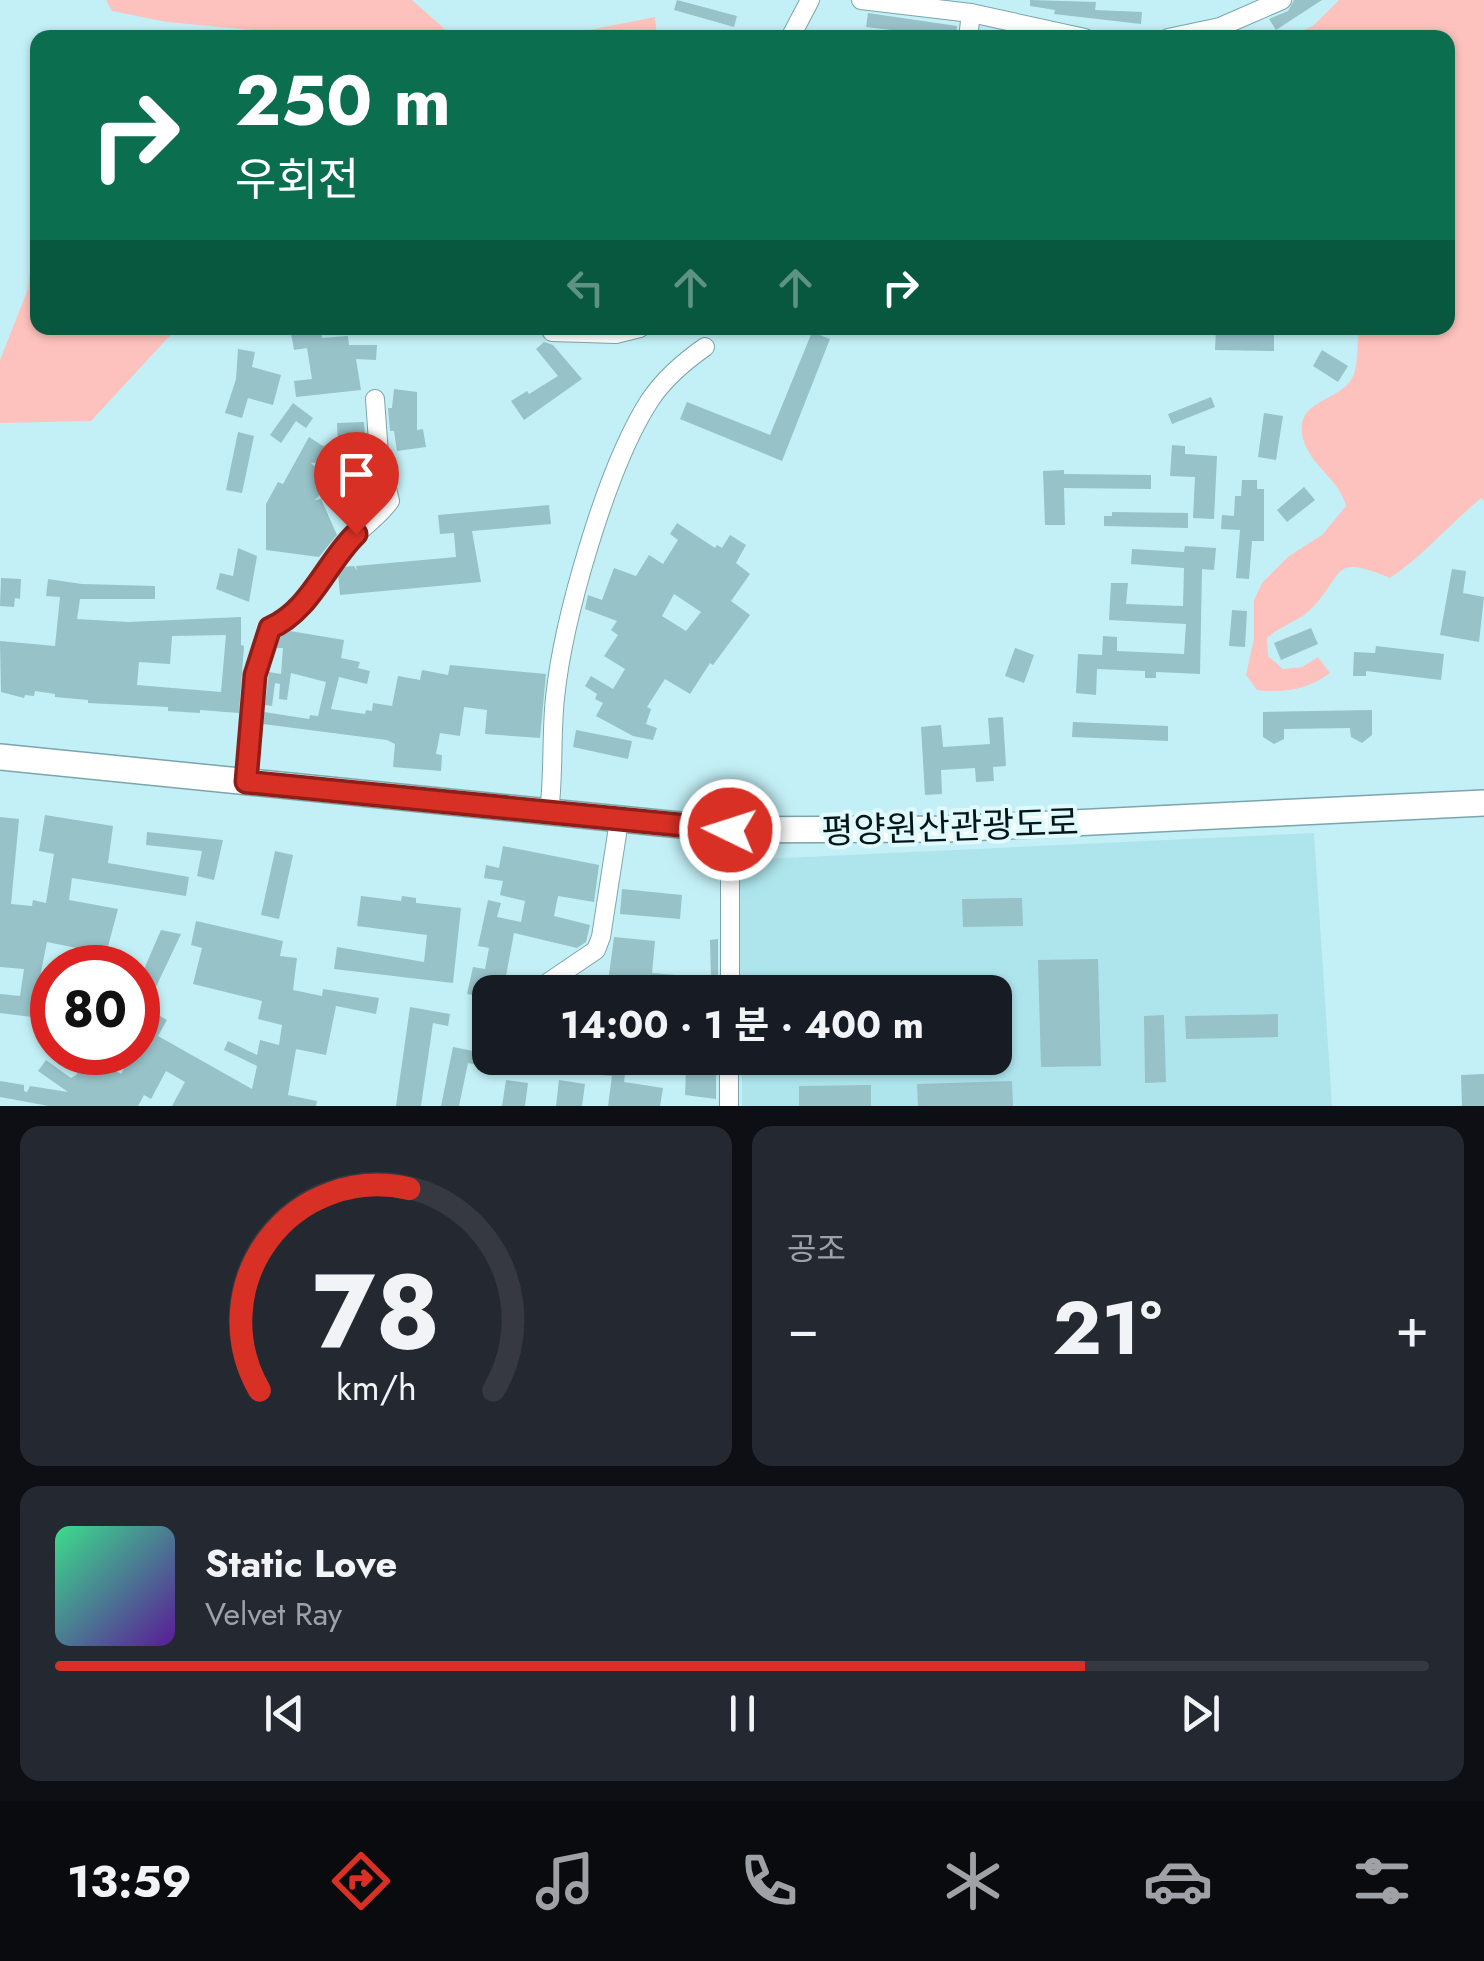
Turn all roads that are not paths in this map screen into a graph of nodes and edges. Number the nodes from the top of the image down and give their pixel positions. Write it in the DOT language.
graph roads {
  1 [pos="810,0"];
  2 [pos="861,0"];
  3 [pos="1282,0"];
  4 [pos="971,13"];
  5 [pos="794,30"];
  6 [pos="969,30"];
  7 [pos="1049,30"];
  8 [pos="1210,30"];
  9 [pos="705,346"];
  10 [pos="374,399"];
  11 [pos="0,757"];
  12 [pos="246,782"];
  13 [pos="1484,804"];
  14 [pos="549,813"];
  15 [pos="619,821"];
  16 [pos="730,830"];
  17 [pos="559,975"];
  18 [pos="730,975"];
  19 [pos="730,1075"];
  20 [pos="729,1106"];
  1 -- 5 [label="street"];
  2 -- 4 [label="street"];
  3 -- 8 [label="street"];
  4 -- 6 [label="street"];
  4 -- 7 [label="street"];
  9 -- 14 [label="street"];
  10 -- 12 [label="street"];
  11 -- 12 [label="highway, 평양원산관광도로"];
  12 -- 14 [label="highway, 평양원산관광도로"];
  13 -- 16 [label="highway, 평양원산관광도로"];
  14 -- 15 [label="highway, 평양원산관광도로"];
  15 -- 16 [label="highway, 평양원산관광도로"];
  15 -- 17 [label="street"];
  16 -- 18 [label="street"];
  19 -- 20 [label="street"];
}
